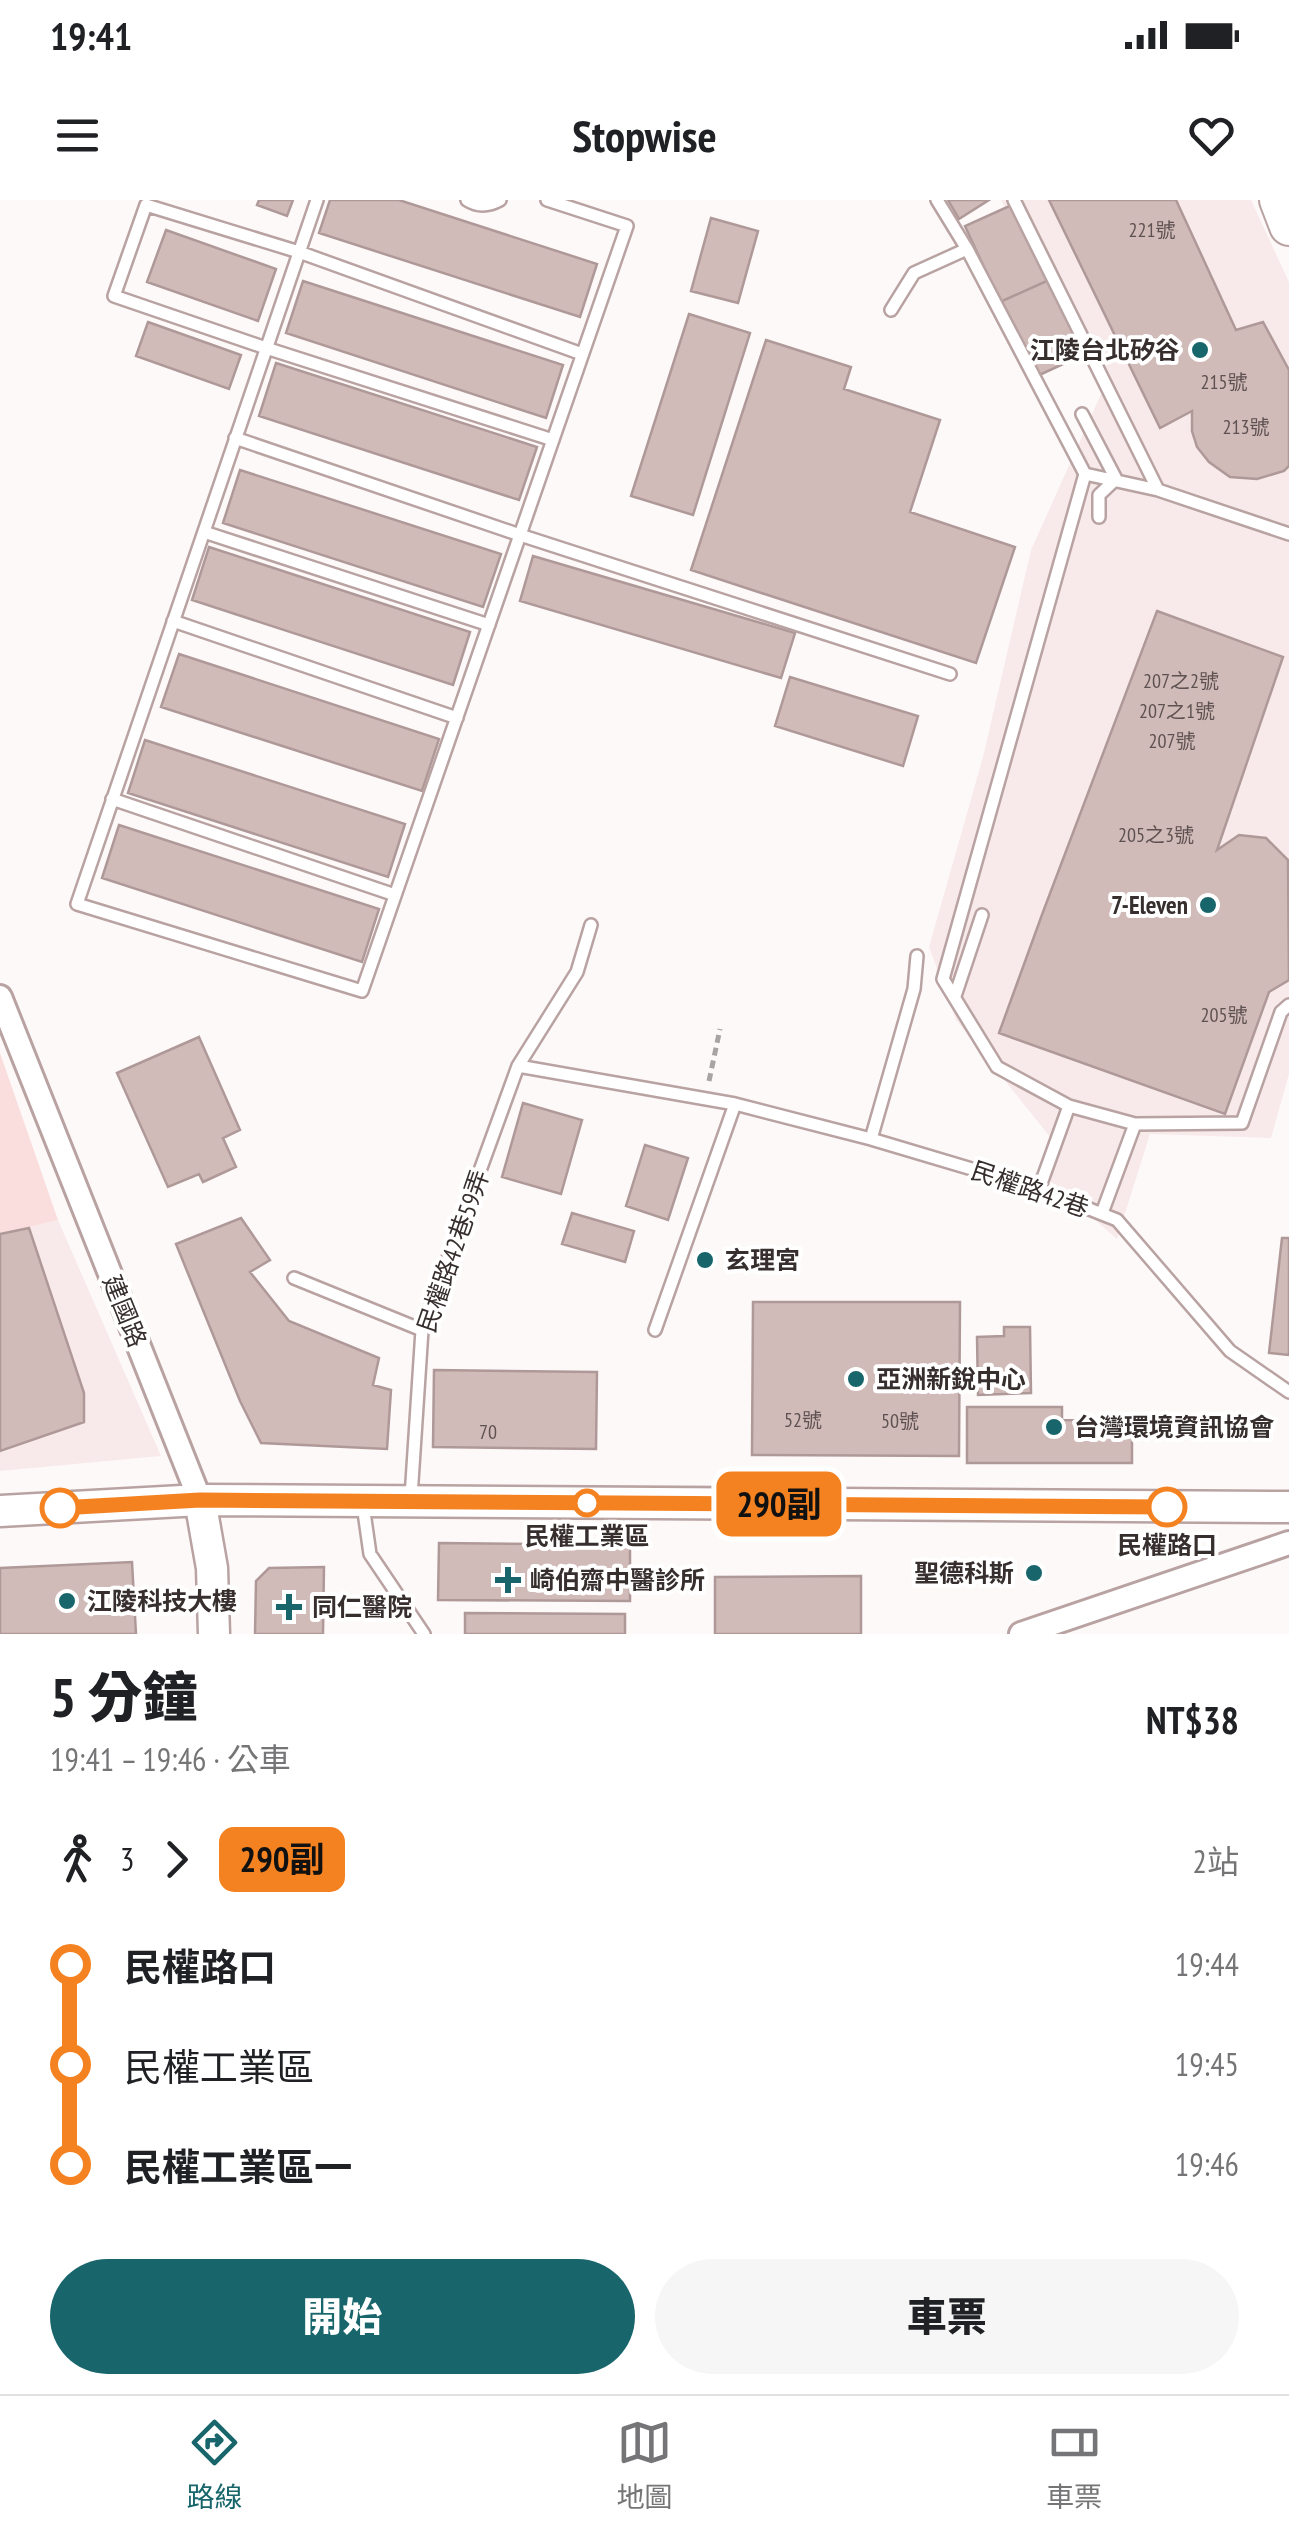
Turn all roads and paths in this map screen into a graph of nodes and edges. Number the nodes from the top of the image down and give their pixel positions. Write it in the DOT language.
graph roads {
  1 [pos="317,200"];
  2 [pos="467,200"];
  3 [pos="500,200"];
  4 [pos="547,200"];
  5 [pos="938,200"];
  6 [pos="1014,200"];
  7 [pos="1279,200"];
  8 [pos="1289,226"];
  9 [pos="967,249"];
  10 [pos="299,252"];
  11 [pos="891,310"];
  12 [pos="266,348"];
  13 [pos="582,354"];
  14 [pos="1082,414"];
  15 [pos="236,438"];
  16 [pos="553,440"];
  17 [pos="1085,474"];
  18 [pos="1116,479"];
  19 [pos="1158,490"];
  20 [pos="1099,517"];
  21 [pos="204,532"];
  22 [pos="1289,534"];
  23 [pos="520,535"];
  24 [pos="173,621"];
  25 [pos="489,625"];
  26 [pos="950,674"];
  27 [pos="456,718"];
  28 [pos="112,799"];
  29 [pos="396,895"];
  30 [pos="982,915"];
  31 [pos="591,925"];
  32 [pos="917,956"];
  33 [pos="954,996"];
  34 [pos="0,997"];
  35 [pos="1289,1005"];
  36 [pos="720,1029"];
  37 [pos="518,1066"];
  38 [pos="704,1099"];
  39 [pos="735,1104"];
  40 [pos="1069,1106"];
  41 [pos="1135,1124"];
  42 [pos="870,1139"];
  43 [pos="1040,1189"];
  44 [pos="1102,1214"];
  45 [pos="294,1278"];
  46 [pos="422,1330"];
  47 [pos="655,1330"];
  48 [pos="1289,1392"];
  49 [pos="200,1500"];
  50 [pos="362,1501"];
  51 [pos="410,1502"];
  52 [pos="1289,1508"];
  53 [pos="0,1511"];
  54 [pos="1289,1543"];
  55 [pos="1024,1633"];
  56 [pos="214,1634"];
  57 [pos="424,1634"];
  1 -- 10 [label="lane"];
  2 -- 3 [label="lane"];
  4 -- 13 [label="lane"];
  5 -- 9 [label="lane"];
  6 -- 19 [label="lane"];
  7 -- 8 [label="main road"];
  9 -- 11 [label="lane"];
  9 -- 17 [label="lane"];
  10 -- 12 [label="lane"];
  10 -- 12 [label="lane"];
  10 -- 13 [label="lane"];
  12 -- 15 [label="lane"];
  12 -- 16 [label="lane"];
  13 -- 16 [label="lane"];
  14 -- 18 [label="lane"];
  15 -- 21 [label="lane"];
  15 -- 23 [label="lane"];
  16 -- 23 [label="lane"];
  17 -- 18 [label="lane"];
  17 -- 33 [label="lane"];
  18 -- 19 [label="lane"];
  18 -- 20 [label="lane"];
  19 -- 22 [label="lane"];
  21 -- 24 [label="lane"];
  21 -- 25 [label="lane"];
  23 -- 25 [label="lane"];
  23 -- 26 [label="lane"];
  24 -- 27 [label="lane"];
  24 -- 28 [label="lane"];
  25 -- 27 [label="lane"];
  27 -- 29 [label="lane"];
  28 -- 29 [label="lane"];
  28 -- 29 [label="lane"];
  30 -- 33 [label="lane"];
  31 -- 37 [label="lane, 民權路42巷59弄"];
  32 -- 42 [label="lane"];
  33 -- 40 [label="lane"];
  34 -- 49 [label="street, 建國路"];
  35 -- 41 [label="lane"];
  36 -- 38 [label="path"];
  37 -- 38 [label="lane, 民權路42巷"];
  37 -- 46 [label="lane, 民權路42巷59弄"];
  38 -- 39 [label="lane, 民權路42巷"];
  39 -- 42 [label="lane, 民權路42巷"];
  39 -- 47 [label="lane"];
  40 -- 41 [label="lane"];
  40 -- 43 [label="lane"];
  41 -- 44 [label="lane"];
  42 -- 43 [label="lane, 民權路42巷"];
  43 -- 44 [label="lane, 民權路42巷"];
  44 -- 48 [label="lane, 民權路42巷"];
  45 -- 46 [label="lane"];
  46 -- 51 [label="lane, 民權路42巷59弄"];
  49 -- 50 [label="street"];
  49 -- 53 [label="street"];
  49 -- 56 [label="street, 建國路"];
  50 -- 51 [label="street"];
  50 -- 57 [label="lane"];
  51 -- 52 [label="street"];
  54 -- 55 [label="street"];
}
